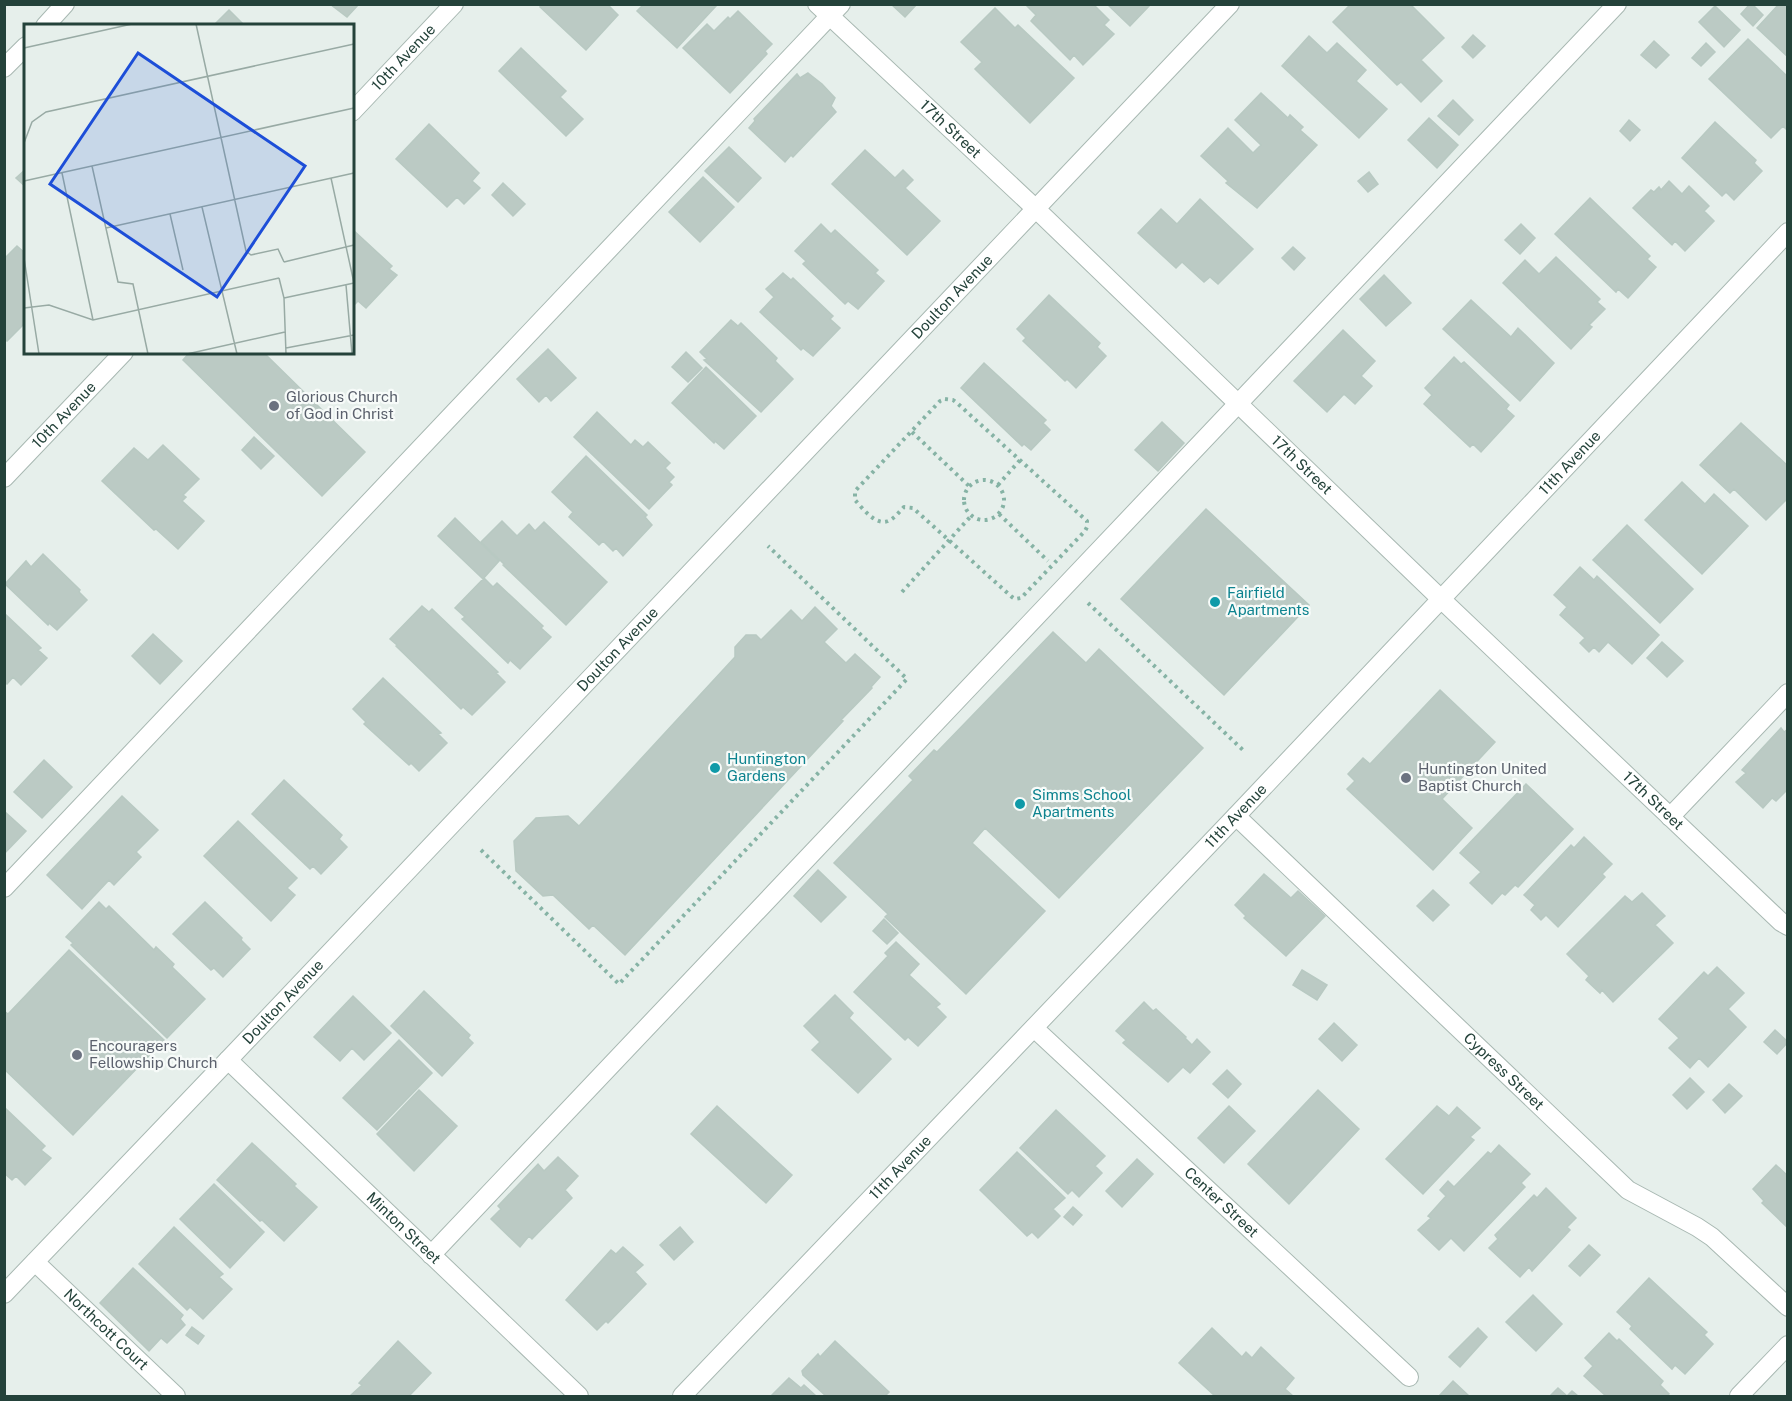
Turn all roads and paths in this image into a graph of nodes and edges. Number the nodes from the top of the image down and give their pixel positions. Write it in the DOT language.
graph roads {
  1 [pos="65,4"];
  2 [pos="454,4"];
  3 [pos="1230,4"];
  4 [pos="1617,4"];
  5 [pos="829,8"];
  6 [pos="47,24"];
  7 [pos="24,48"];
  8 [pos="4,68"];
  9 [pos="354,110"];
  10 [pos="1036,209"];
  11 [pos="1788,232"];
  12 [pos="122,354"];
  13 [pos="1238,404"];
  14 [pos="912,432"];
  15 [pos="1021,459"];
  16 [pos="4,478"];
  17 [pos="998,485"];
  18 [pos="969,486"];
  19 [pos="999,514"];
  20 [pos="971,516"];
  21 [pos="949,540"];
  22 [pos="768,546"];
  23 [pos="1053,565"];
  24 [pos="902,592"];
  25 [pos="1080,595"];
  26 [pos="1441,599"];
  27 [pos="1788,693"];
  28 [pos="1244,751"];
  29 [pos="1236,816"];
  30 [pos="1670,817"];
  31 [pos="481,850"];
  32 [pos="4,888"];
  33 [pos="1788,926"];
  34 [pos="1034,1028"];
  35 [pos="228,1060"];
  36 [pos="431,1255"];
  37 [pos="35,1262"];
  38 [pos="4,1294"];
  39 [pos="1788,1306"];
  40 [pos="1788,1345"];
  41 [pos="1409,1377"];
  42 [pos="176,1396"];
  43 [pos="579,1396"];
  44 [pos="682,1396"];
  45 [pos="1739,1396"];
  1 -- 6 [label="street"];
  2 -- 9 [label="street, 10th Avenue"];
  3 -- 10 [label="street, Doulton Avenue"];
  4 -- 13 [label="street"];
  5 -- 10 [label="street, 17th Street"];
  5 -- 32 [label="street"];
  7 -- 8 [label="street"];
  10 -- 13 [label="street, 17th Street"];
  10 -- 35 [label="street, Doulton Avenue"];
  11 -- 26 [label="street, 11th Avenue"];
  12 -- 16 [label="street, 10th Avenue"];
  13 -- 26 [label="street, 17th Street"];
  13 -- 36 [label="street"];
  14 -- 15 [label="path"];
  14 -- 18 [label="path"];
  14 -- 21 [label="path"];
  15 -- 17 [label="path"];
  15 -- 23 [label="path"];
  17 -- 18 [label="path"];
  17 -- 19 [label="path"];
  18 -- 20 [label="path"];
  19 -- 20 [label="path"];
  19 -- 23 [label="path"];
  20 -- 21 [label="path"];
  21 -- 23 [label="path"];
  21 -- 24 [label="path"];
  22 -- 31 [label="path"];
  25 -- 28 [label="path"];
  26 -- 29 [label="street, 11th Avenue"];
  26 -- 30 [label="street, 17th Street"];
  27 -- 30 [label="street"];
  29 -- 34 [label="street, 11th Avenue"];
  29 -- 39 [label="street, Cypress Street"];
  30 -- 33 [label="street, 17th Street"];
  34 -- 41 [label="street, Center Street"];
  34 -- 44 [label="street, 11th Avenue"];
  35 -- 36 [label="street, Minton Street"];
  35 -- 37 [label="street, Doulton Avenue"];
  36 -- 43 [label="street, Minton Street"];
  37 -- 38 [label="street, Doulton Avenue"];
  37 -- 42 [label="street, Northcott Court"];
  40 -- 45 [label="street"];
}
